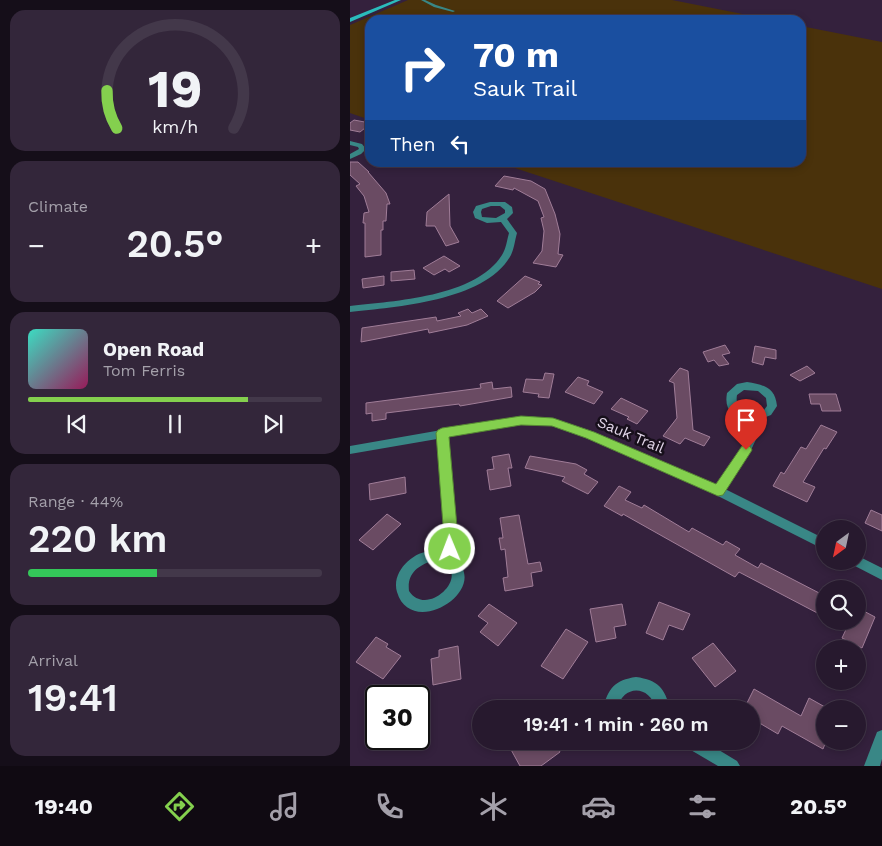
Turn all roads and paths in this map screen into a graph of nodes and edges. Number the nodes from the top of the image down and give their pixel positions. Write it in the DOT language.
graph roads {
  1 [pos="399,0"];
  2 [pos="423,0"];
  3 [pos="453,11"];
  4 [pos="350,20"];
  5 [pos="350,144"];
  6 [pos="350,157"];
  7 [pos="503,219"];
  8 [pos="350,310"];
  9 [pos="753,416"];
  10 [pos="442,433"];
  11 [pos="350,450"];
  12 [pos="718,491"];
  13 [pos="816,540"];
  14 [pos="449,560"];
  15 [pos="866,566"];
  16 [pos="882,574"];
  17 [pos="612,700"];
  18 [pos="660,700"];
  19 [pos="882,737"];
  20 [pos="704,750"];
  21 [pos="732,766"];
  22 [pos="872,766"];
  1 -- 4 [label="main road"];
  2 -- 3 [label="lane"];
  5 -- 6 [label="street"];
  7 -- 8 [label="street"];
  9 -- 12 [label="street"];
  10 -- 11 [label="street, Sauk Trail"];
  10 -- 12 [label="street, Sauk Trail"];
  10 -- 14 [label="street"];
  12 -- 13 [label="street, Sauk Trail"];
  14 -- 14 [label="street"];
  15 -- 16 [label="street"];
  17 -- 18 [label="street"];
  19 -- 22 [label="street"];
  20 -- 21 [label="street"];
}
